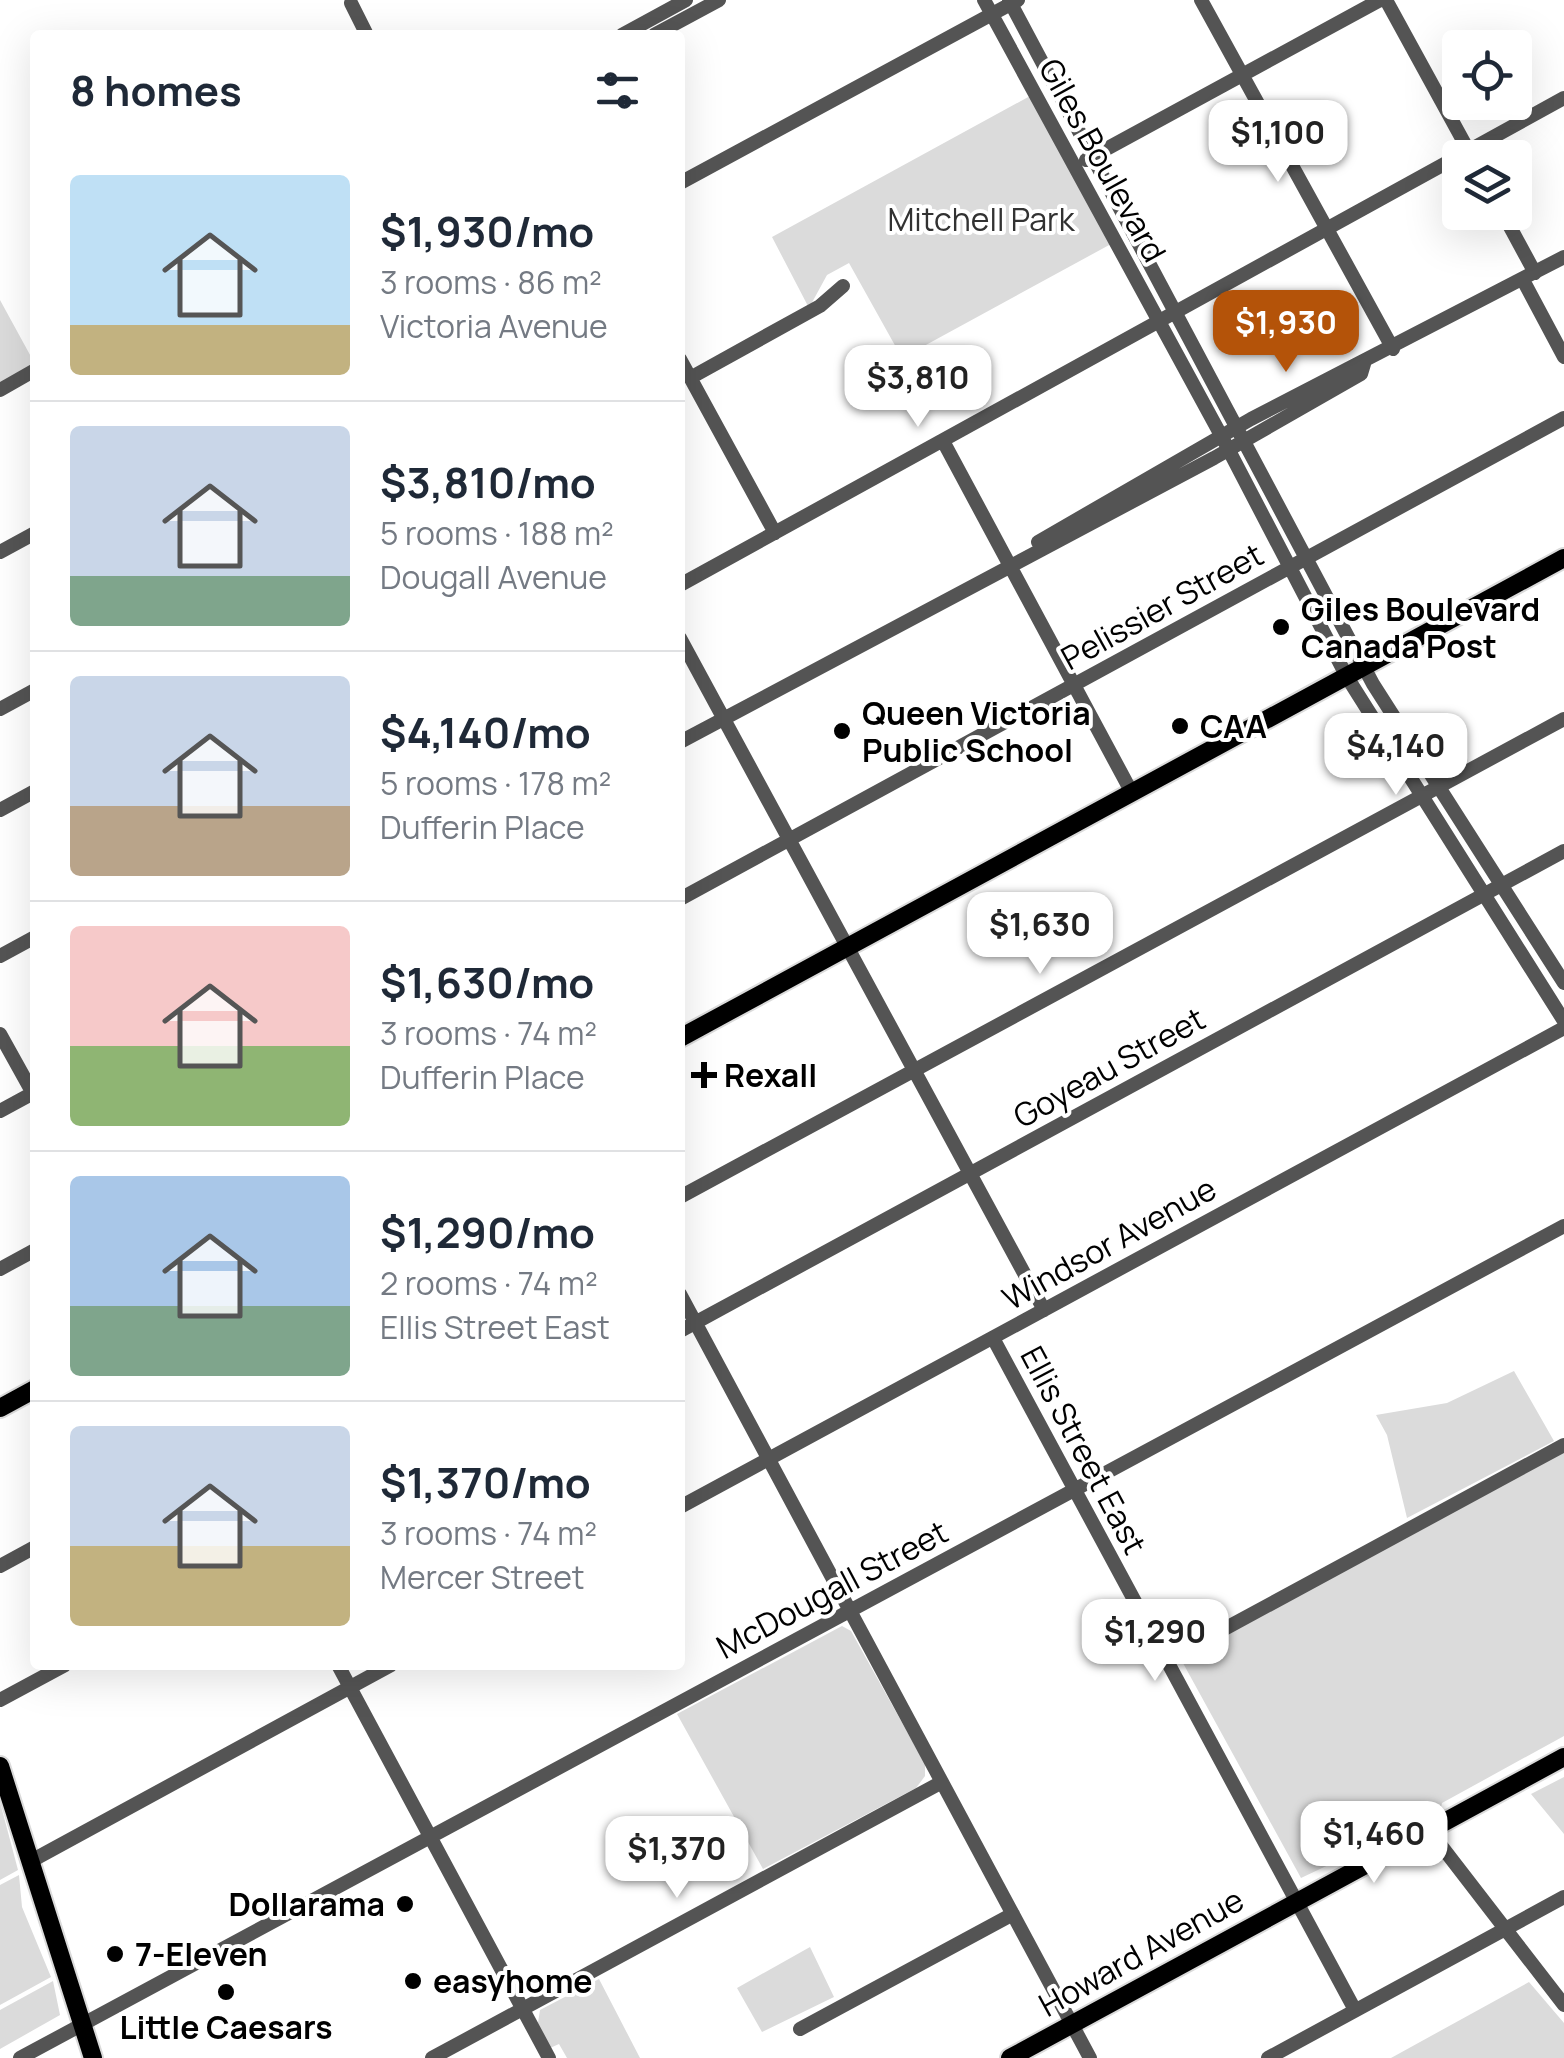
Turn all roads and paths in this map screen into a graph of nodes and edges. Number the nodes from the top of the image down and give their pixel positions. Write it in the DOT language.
graph roads {
  1 [pos="686,0"];
  2 [pos="718,0"];
  3 [pos="984,0"];
  4 [pos="1201,0"];
  5 [pos="1383,0"];
  6 [pos="1012,1"];
  7 [pos="350,2"];
  8 [pos="992,14"];
  9 [pos="364,30"];
  10 [pos="631,30"];
  11 [pos="663,30"];
  12 [pos="1242,75"];
  13 [pos="1564,98"];
  14 [pos="1462,140"];
  15 [pos="1494,140"];
  16 [pos="1094,156"];
  17 [pos="1075,167"];
  18 [pos="1442,169"];
  19 [pos="685,180"];
  20 [pos="1327,229"];
  21 [pos="1510,230"];
  22 [pos="1564,258"];
  23 [pos="1529,276"];
  24 [pos="842,286"];
  25 [pos="1178,311"];
  26 [pos="1160,322"];
  27 [pos="1393,349"];
  28 [pos="1564,357"];
  29 [pos="685,368"];
  30 [pos="30,373"];
  31 [pos="690,378"];
  32 [pos="0,390"];
  33 [pos="1564,418"];
  34 [pos="1242,432"];
  35 [pos="943,441"];
  36 [pos="1226,444"];
  37 [pos="774,533"];
  38 [pos="30,536"];
  39 [pos="0,552"];
  40 [pos="1308,556"];
  41 [pos="1564,558"];
  42 [pos="1010,563"];
  43 [pos="1290,566"];
  44 [pos="685,582"];
  45 [pos="685,647"];
  46 [pos="1366,666"];
  47 [pos="1346,678"];
  48 [pos="1075,685"];
  49 [pos="30,693"];
  50 [pos="0,709"];
  51 [pos="724,718"];
  52 [pos="1564,718"];
  53 [pos="685,739"];
  54 [pos="1438,786"];
  55 [pos="1132,793"];
  56 [pos="30,794"];
  57 [pos="1421,796"];
  58 [pos="0,810"];
  59 [pos="790,840"];
  60 [pos="1564,850"];
  61 [pos="1501,885"];
  62 [pos="1484,894"];
  63 [pos="685,896"];
  64 [pos="30,941"];
  65 [pos="848,947"];
  66 [pos="0,956"];
  67 [pos="1564,983"];
  68 [pos="1564,1024"];
  69 [pos="0,1034"];
  70 [pos="685,1035"];
  71 [pos="915,1070"];
  72 [pos="30,1087"];
  73 [pos="30,1096"];
  74 [pos="0,1111"];
  75 [pos="970,1173"];
  76 [pos="685,1194"];
  77 [pos="1564,1226"];
  78 [pos="30,1253"];
  79 [pos="0,1269"];
  80 [pos="685,1304"];
  81 [pos="1044,1310"];
  82 [pos="695,1323"];
  83 [pos="685,1328"];
  84 [pos="992,1338"];
  85 [pos="30,1392"];
  86 [pos="0,1408"];
  87 [pos="1564,1445"];
  88 [pos="768,1460"];
  89 [pos="1074,1490"];
  90 [pos="685,1505"];
  91 [pos="30,1550"];
  92 [pos="0,1566"];
  93 [pos="850,1611"];
  94 [pos="1166,1660"];
  95 [pos="56,1670"];
  96 [pos="341,1670"];
  97 [pos="381,1670"];
  98 [pos="350,1687"];
  99 [pos="0,1700"];
  100 [pos="1564,1756"];
  101 [pos="0,1766"];
  102 [pos="942,1782"];
  103 [pos="1429,1830"];
  104 [pos="431,1838"];
  105 [pos="31,1861"];
  106 [pos="1564,1897"];
  107 [pos="1296,1901"];
  108 [pos="1013,1914"];
  109 [pos="1505,1929"];
  110 [pos="1564,2004"];
  111 [pos="523,2009"];
  112 [pos="1355,2010"];
  113 [pos="82,2024"];
  114 [pos="1072,2024"];
  115 [pos="800,2029"];
  116 [pos="20,2058"];
  117 [pos="93,2058"];
  118 [pos="432,2058"];
  119 [pos="549,2058"];
  120 [pos="1010,2058"];
  121 [pos="1090,2058"];
  122 [pos="1268,2058"];
  1 -- 10 [label="street"];
  2 -- 11 [label="street"];
  3 -- 8 [label="street, Giles Boulevard"];
  4 -- 12 [label="street"];
  5 -- 12 [label="street"];
  5 -- 14 [label="street"];
  6 -- 8 [label="street"];
  6 -- 16 [label="street, Giles Boulevard"];
  7 -- 9 [label="street"];
  8 -- 17 [label="street, Giles Boulevard"];
  8 -- 19 [label="street"];
  12 -- 16 [label="street"];
  12 -- 20 [label="street"];
  13 -- 15 [label="street"];
  16 -- 17 [label="street"];
  16 -- 25 [label="street, Giles Boulevard"];
  17 -- 26 [label="street, Giles Boulevard"];
  18 -- 20 [label="street"];
  20 -- 25 [label="street"];
  20 -- 27 [label="street"];
  21 -- 23 [label="street"];
  22 -- 23 [label="street"];
  23 -- 27 [label="street"];
  23 -- 28 [label="street"];
  24 -- 31 [label="street"];
  25 -- 26 [label="street"];
  25 -- 34 [label="street, Giles Boulevard"];
  26 -- 35 [label="street"];
  26 -- 36 [label="street, Giles Boulevard"];
  27 -- 34 [label="street"];
  29 -- 31 [label="street"];
  30 -- 32 [label="street"];
  31 -- 37 [label="street"];
  33 -- 40 [label="street, Pelissier Street"];
  34 -- 36 [label="street"];
  34 -- 40 [label="street, Giles Boulevard"];
  35 -- 37 [label="street"];
  35 -- 42 [label="street"];
  36 -- 42 [label="street"];
  36 -- 43 [label="street, Giles Boulevard"];
  37 -- 44 [label="street"];
  38 -- 39 [label="street"];
  40 -- 43 [label="street, Pelissier Street"];
  40 -- 46 [label="street, Giles Boulevard"];
  41 -- 46 [label="main road"];
  42 -- 48 [label="street"];
  42 -- 51 [label="street"];
  43 -- 47 [label="street, Giles Boulevard"];
  43 -- 48 [label="street, Pelissier Street"];
  45 -- 51 [label="street"];
  46 -- 47 [label="main road"];
  46 -- 54 [label="street, Giles Boulevard"];
  47 -- 55 [label="main road"];
  47 -- 57 [label="street, Giles Boulevard"];
  48 -- 55 [label="street"];
  48 -- 59 [label="street, Pelissier Street"];
  49 -- 50 [label="street"];
  51 -- 53 [label="street"];
  51 -- 59 [label="street"];
  52 -- 54 [label="street"];
  54 -- 57 [label="street"];
  54 -- 61 [label="street, Giles Boulevard"];
  55 -- 65 [label="main road"];
  56 -- 58 [label="street"];
  57 -- 62 [label="street, Giles Boulevard"];
  57 -- 71 [label="street"];
  59 -- 63 [label="street, Pelissier Street"];
  59 -- 65 [label="street"];
  60 -- 61 [label="street, Goyeau Street"];
  61 -- 62 [label="street, Goyeau Street"];
  61 -- 67 [label="street, Giles Boulevard"];
  62 -- 68 [label="street, Giles Boulevard"];
  62 -- 75 [label="street, Goyeau Street"];
  64 -- 66 [label="street"];
  65 -- 70 [label="main road"];
  65 -- 71 [label="street"];
  68 -- 81 [label="street, Windsor Avenue"];
  69 -- 72 [label="street"];
  71 -- 75 [label="street"];
  71 -- 76 [label="street"];
  73 -- 74 [label="street"];
  75 -- 81 [label="street"];
  75 -- 82 [label="street, Goyeau Street"];
  77 -- 89 [label="street, McDougall Street"];
  78 -- 79 [label="street"];
  80 -- 82 [label="street"];
  81 -- 84 [label="street, Windsor Avenue"];
  82 -- 83 [label="street, Goyeau Street"];
  82 -- 88 [label="street"];
  84 -- 88 [label="street, Windsor Avenue"];
  84 -- 89 [label="street, Ellis Street East"];
  85 -- 86 [label="main road"];
  87 -- 94 [label="street"];
  88 -- 90 [label="street, Windsor Avenue"];
  88 -- 93 [label="street"];
  89 -- 93 [label="street, McDougall Street"];
  89 -- 94 [label="street, Ellis Street East"];
  91 -- 92 [label="street"];
  93 -- 102 [label="street"];
  93 -- 104 [label="street, McDougall Street"];
  94 -- 107 [label="street, Ellis Street East"];
  95 -- 99 [label="street"];
  96 -- 98 [label="street"];
  97 -- 98 [label="street"];
  98 -- 104 [label="street"];
  98 -- 105 [label="street"];
  100 -- 103 [label="main road, Howard Avenue"];
  101 -- 105 [label="main road"];
  102 -- 108 [label="street"];
  102 -- 111 [label="street"];
  103 -- 107 [label="main road, Howard Avenue"];
  103 -- 109 [label="street"];
  104 -- 111 [label="street"];
  104 -- 113 [label="street, McDougall Street"];
  105 -- 113 [label="main road"];
  106 -- 109 [label="street"];
  107 -- 112 [label="street, Ellis Street East"];
  107 -- 114 [label="main road, Howard Avenue"];
  108 -- 114 [label="street"];
  108 -- 115 [label="street"];
  109 -- 110 [label="street"];
  109 -- 112 [label="street"];
  111 -- 118 [label="street"];
  111 -- 119 [label="street"];
  112 -- 122 [label="street"];
  113 -- 116 [label="street, McDougall Street"];
  113 -- 117 [label="main road"];
  114 -- 120 [label="main road, Howard Avenue"];
  114 -- 121 [label="street"];
}
